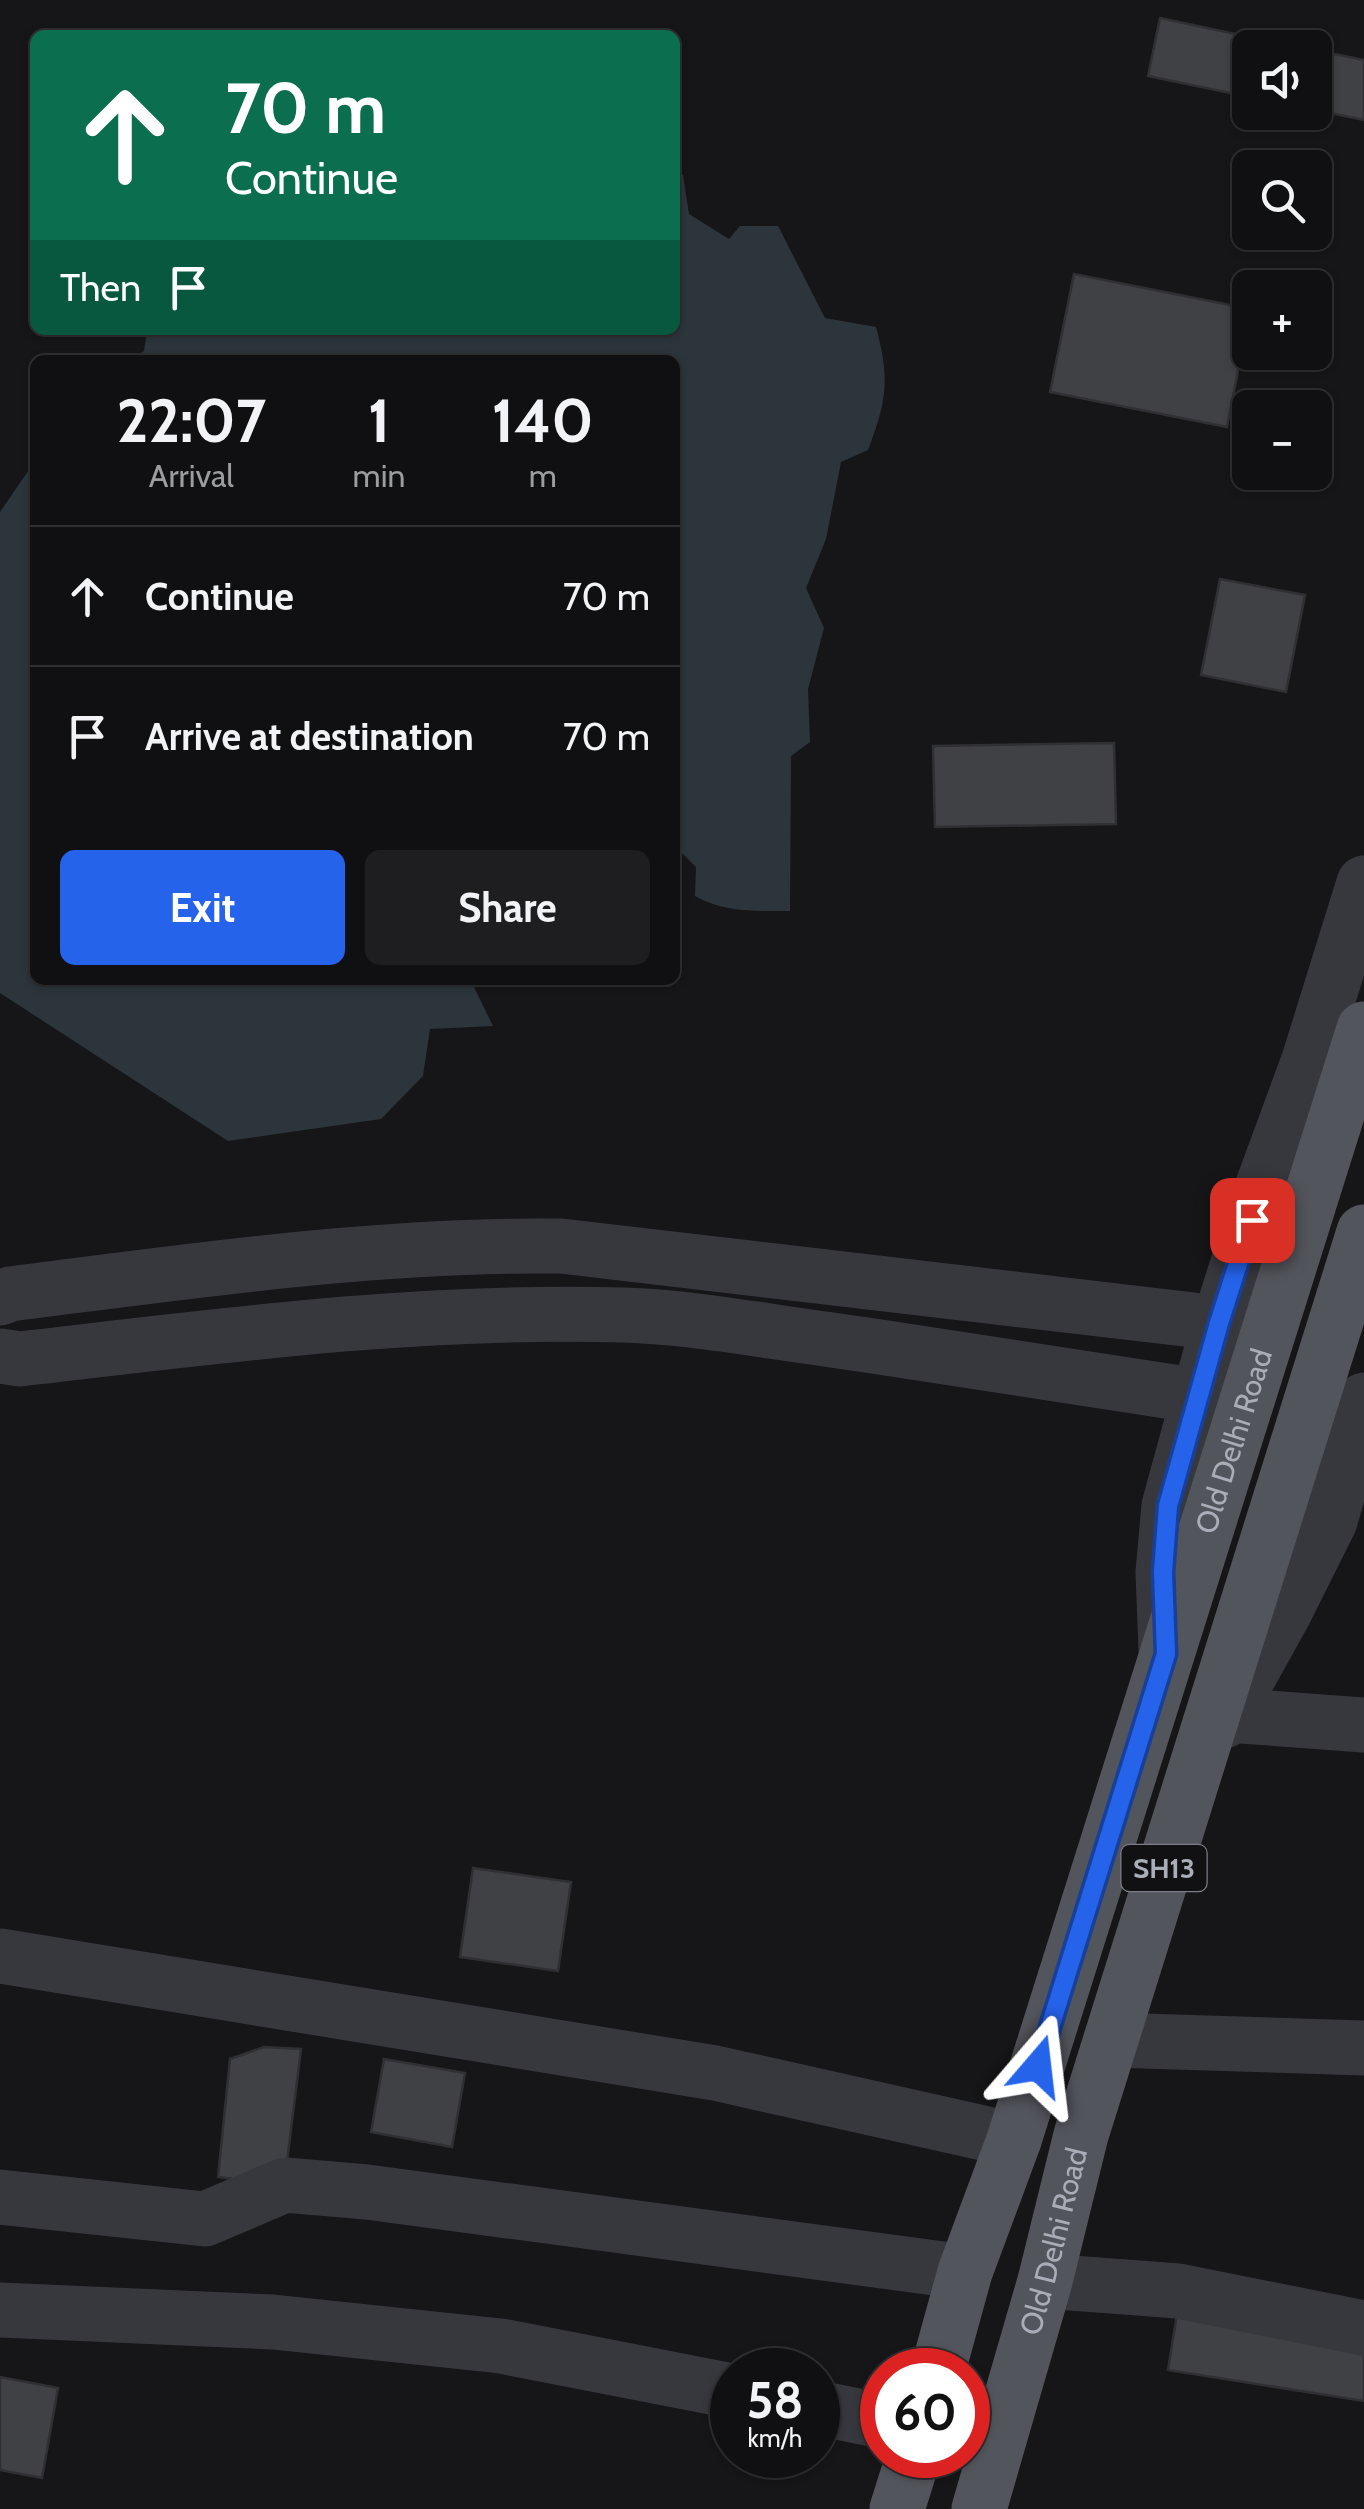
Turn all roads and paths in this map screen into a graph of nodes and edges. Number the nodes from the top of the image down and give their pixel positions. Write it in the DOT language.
graph roads {
  1 [pos="1364,883"];
  2 [pos="1364,1029"];
  3 [pos="1364,1232"];
  4 [pos="0,1298"];
  5 [pos="1219,1323"];
  6 [pos="0,1356"];
  7 [pos="1199,1396"];
  8 [pos="1361,1425"];
  9 [pos="1166,1654"];
  10 [pos="1227,1715"];
  11 [pos="1364,1725"];
  12 [pos="1192,1777"];
  13 [pos="0,1956"];
  14 [pos="1111,2040"];
  15 [pos="1364,2048"];
  16 [pos="1014,2140"];
  17 [pos="0,2197"];
  18 [pos="966,2272"];
  19 [pos="1044,2280"];
  20 [pos="0,2310"];
  21 [pos="1364,2328"];
  22 [pos="944,2348"];
  23 [pos="710,2388"];
  24 [pos="906,2478"];
  25 [pos="990,2506"];
  26 [pos="896,2509"];
  1 -- 5 [label="street"];
  2 -- 9 [label="main road, Old Delhi Road / SH13"];
  3 -- 12 [label="main road, Old Delhi Road / SH13"];
  4 -- 5 [label="street"];
  5 -- 7 [label="street"];
  6 -- 7 [label="street"];
  7 -- 9 [label="street"];
  8 -- 10 [label="street"];
  9 -- 16 [label="main road, Old Delhi Road / SH13"];
  10 -- 11 [label="street"];
  10 -- 12 [label="street"];
  12 -- 14 [label="main road, Old Delhi Road / SH13"];
  13 -- 16 [label="street"];
  14 -- 15 [label="street"];
  14 -- 19 [label="main road, Old Delhi Road / SH13"];
  16 -- 18 [label="main road, Old Delhi Road / SH13"];
  17 -- 18 [label="street"];
  18 -- 22 [label="main road, Old Delhi Road / SH13"];
  19 -- 21 [label="street"];
  19 -- 25 [label="main road, Old Delhi Road / SH13"];
  20 -- 23 [label="street"];
  24 -- 26 [label="main road"];
}
